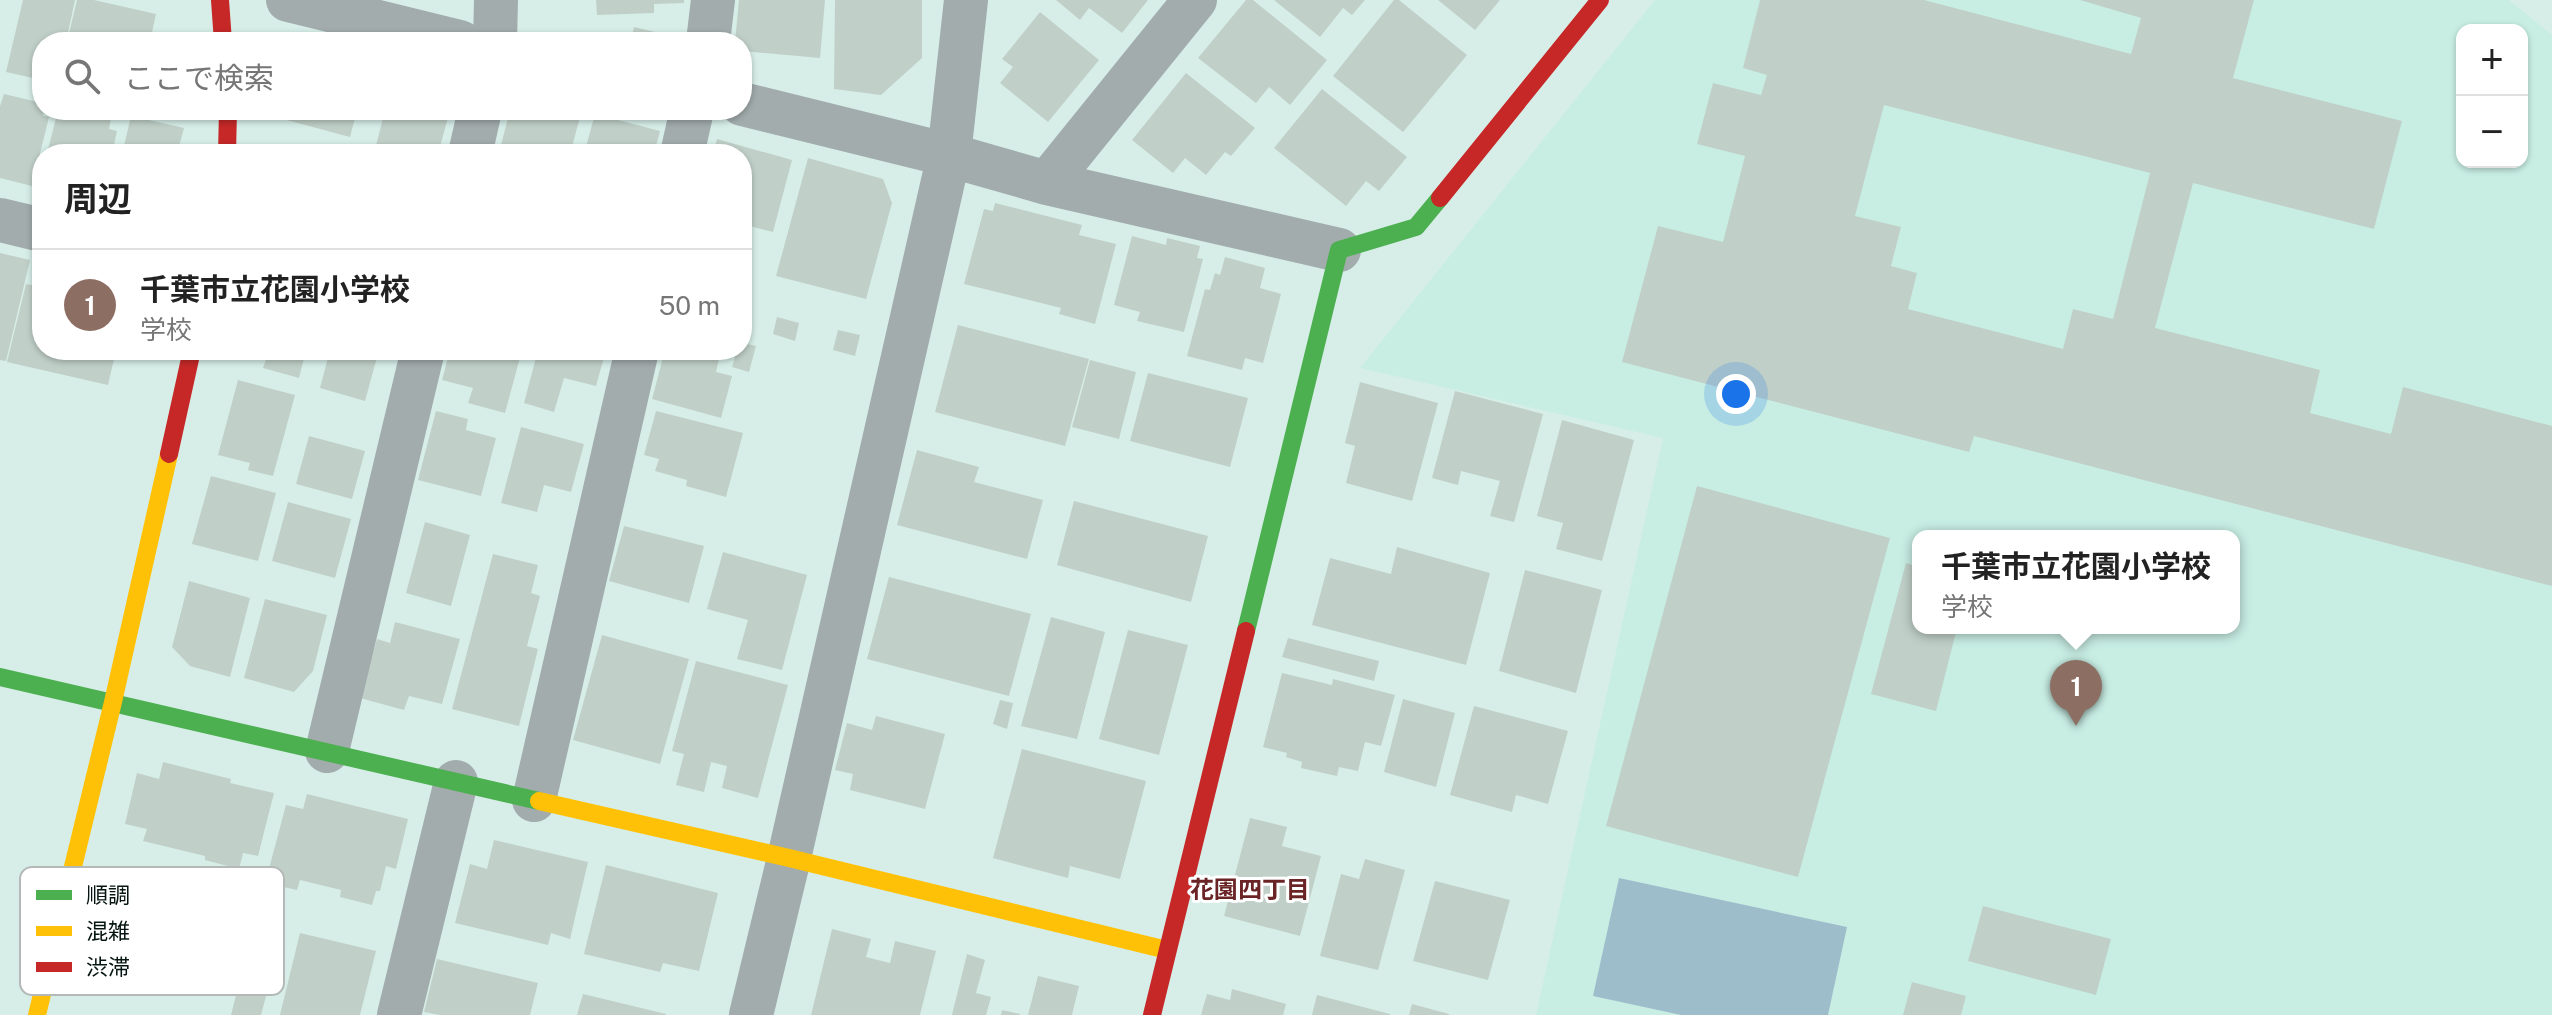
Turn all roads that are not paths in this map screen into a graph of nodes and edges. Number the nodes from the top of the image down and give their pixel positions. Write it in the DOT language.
graph roads {
  1 [pos="219,0"];
  2 [pos="288,0"];
  3 [pos="496,0"];
  4 [pos="713,0"];
  5 [pos="966,0"];
  6 [pos="1195,0"];
  7 [pos="1600,0"];
  8 [pos="222,32"];
  9 [pos="419,32"];
  10 [pos="495,32"];
  11 [pos="709,32"];
  12 [pos="752,106"];
  13 [pos="228,120"];
  14 [pos="478,120"];
  15 [pos="690,120"];
  16 [pos="227,144"];
  17 [pos="472,144"];
  18 [pos="684,144"];
  19 [pos="949,155"];
  20 [pos="1047,183"];
  21 [pos="0,220"];
  22 [pos="32,228"];
  23 [pos="1339,250"];
  24 [pos="190,360"];
  25 [pos="421,360"];
  26 [pos="635,360"];
  27 [pos="0,677"];
  28 [pos="113,702"];
  29 [pos="327,751"];
  30 [pos="456,782"];
  31 [pos="534,800"];
  32 [pos="789,858"];
  33 [pos="73,867"];
  34 [pos="1167,950"];
  35 [pos="42,995"];
  36 [pos="37,1015"];
  37 [pos="399,1015"];
  38 [pos="751,1015"];
  39 [pos="1152,1015"];
  1 -- 8 [label="street"];
  2 -- 9 [label="street"];
  3 -- 10 [label="street"];
  4 -- 11 [label="street"];
  5 -- 19 [label="street"];
  6 -- 20 [label="street"];
  7 -- 23 [label="street"];
  12 -- 19 [label="street"];
  13 -- 16 [label="street"];
  14 -- 17 [label="street"];
  15 -- 18 [label="street"];
  19 -- 20 [label="street"];
  19 -- 32 [label="street"];
  20 -- 23 [label="street"];
  21 -- 22 [label="street"];
  23 -- 34 [label="street"];
  24 -- 28 [label="street"];
  25 -- 29 [label="street"];
  26 -- 31 [label="street"];
  27 -- 28 [label="street"];
  28 -- 29 [label="street"];
  28 -- 33 [label="street"];
  29 -- 30 [label="street"];
  30 -- 31 [label="street"];
  30 -- 37 [label="street"];
  31 -- 32 [label="street"];
  32 -- 34 [label="street"];
  32 -- 38 [label="street"];
  34 -- 39 [label="street"];
  35 -- 36 [label="street"];
}
